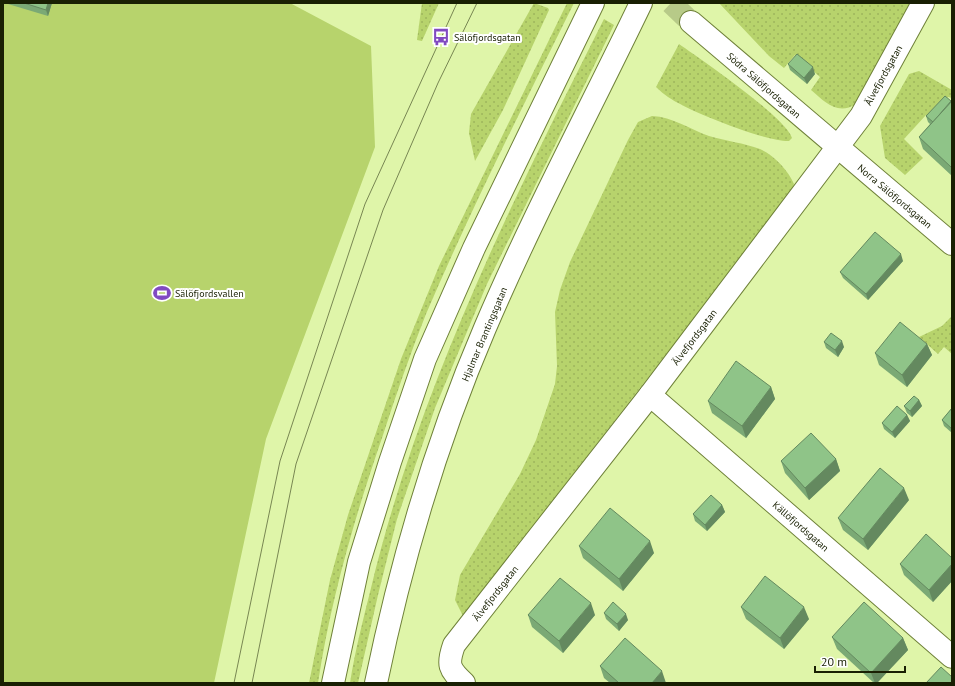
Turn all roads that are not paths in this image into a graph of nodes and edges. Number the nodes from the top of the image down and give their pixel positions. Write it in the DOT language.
graph roads {
  1 [pos="593,3"];
  2 [pos="641,3"];
  3 [pos="923,3"];
  4 [pos="691,22"];
  5 [pos="837,148"];
  6 [pos="952,244"];
  7 [pos="650,395"];
  8 [pos="952,656"];
  9 [pos="332,683"];
  10 [pos="376,683"];
  11 [pos="464,683"];
  1 -- 9 [label="street"];
  2 -- 10 [label="street, Hjalmar Brantingsgatan"];
  3 -- 5 [label="street, Älvefjordsgatan"];
  4 -- 5 [label="street, Södra Sälöfjordsgatan"];
  5 -- 6 [label="street, Norra Sälöfjordsgatan"];
  5 -- 7 [label="street, Älvefjordsgatan"];
  7 -- 8 [label="street, Källöfjordsgatan"];
  7 -- 11 [label="street, Älvefjordsgatan"];
}
